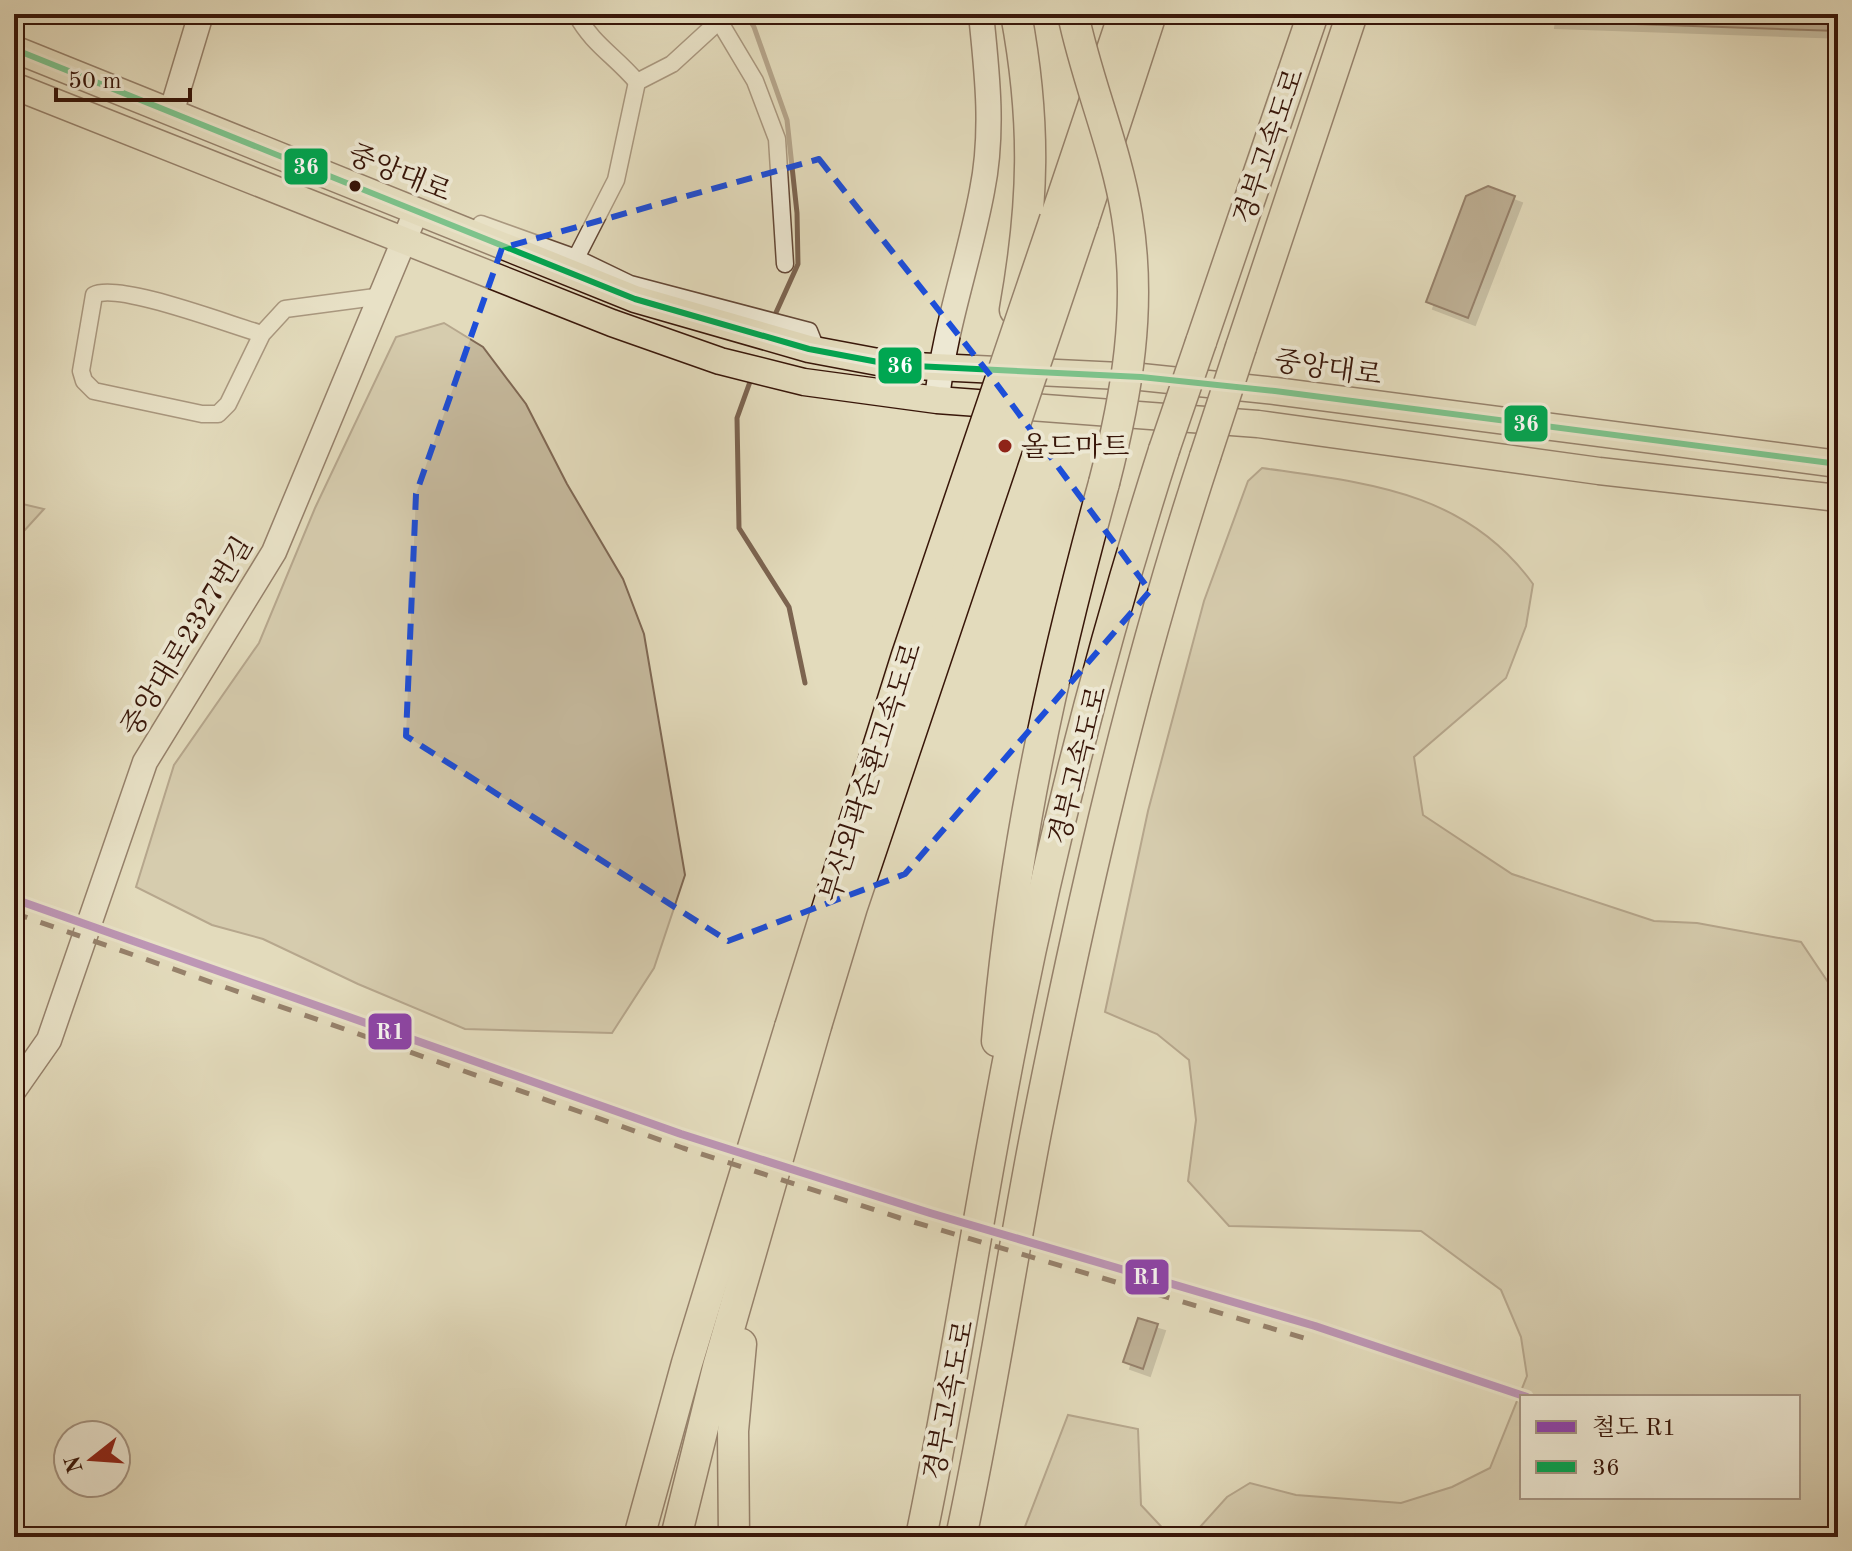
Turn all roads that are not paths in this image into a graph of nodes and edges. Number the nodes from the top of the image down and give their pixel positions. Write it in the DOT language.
graph roads {
  1 [pos="201,14"];
  2 [pos="576,14"];
  3 [pos="981,14"];
  4 [pos="1016,14"];
  5 [pos="1073,14"];
  6 [pos="1124,14"];
  7 [pos="1151,14"];
  8 [pos="1313,14"];
  9 [pos="1352,14"];
  10 [pos="718,17"];
  11 [pos="14,49"];
  12 [pos="637,82"];
  13 [pos="14,86"];
  14 [pos="172,110"];
  15 [pos="415,214"];
  16 [pos="1055,220"];
  17 [pos="407,242"];
  18 [pos="576,258"];
  19 [pos="785,264"];
  20 [pos="383,296"];
  21 [pos="732,319"];
  22 [pos="262,334"];
  23 [pos="940,368"];
  24 [pos="937,400"];
  25 [pos="1838,464"];
  26 [pos="1838,498"];
  27 [pos="803,1027"];
  28 [pos="14,1090"];
  29 [pos="984,1194"];
  30 [pos="760,1219"];
  31 [pos="639,1537"];
  32 [pos="676,1537"];
  33 [pos="734,1537"];
  34 [pos="921,1537"];
  35 [pos="961,1537"];
  1 -- 14 [label="street"];
  2 -- 12 [label="street"];
  3 -- 23 [label="street"];
  4 -- 16 [label="highway"];
  5 -- 29 [label="highway, bridge"];
  6 -- 16 [label="highway, 부산외곽순환고속도로"];
  7 -- 16 [label="highway, 부산외곽순환고속도로"];
  8 -- 29 [label="highway, 경부고속도로, bridge"];
  9 -- 35 [label="highway, 경부고속도로, bridge"];
  10 -- 12 [label="street"];
  10 -- 19 [label="street"];
  11 -- 14 [label="main road, 중앙대로"];
  12 -- 18 [label="street"];
  13 -- 17 [label="main road"];
  14 -- 15 [label="main road, 중앙대로"];
  15 -- 17 [label="street, 중앙대로2327번길"];
  15 -- 18 [label="street"];
  15 -- 21 [label="main road, 중앙대로"];
  16 -- 27 [label="highway, 부산외곽순환고속도로, bridge"];
  16 -- 27 [label="highway, 부산외곽순환고속도로, bridge"];
  17 -- 20 [label="street, 중앙대로2327번길"];
  17 -- 24 [label="main road"];
  18 -- 21 [label="street"];
  20 -- 22 [label="street"];
  20 -- 28 [label="street, 중앙대로2327번길"];
  21 -- 23 [label="main road, 중앙대로"];
  22 -- 22 [label="street"];
  23 -- 24 [label="street"];
  23 -- 25 [label="main road, 중앙대로"];
  24 -- 26 [label="main road"];
  27 -- 30 [label="highway, 부산외곽순환고속도로"];
  27 -- 31 [label="highway, 부산외곽순환고속도로"];
  29 -- 34 [label="highway, 경부고속도로"];
  30 -- 32 [label="highway, 부산외곽순환고속도로"];
  30 -- 33 [label="highway"];
}
